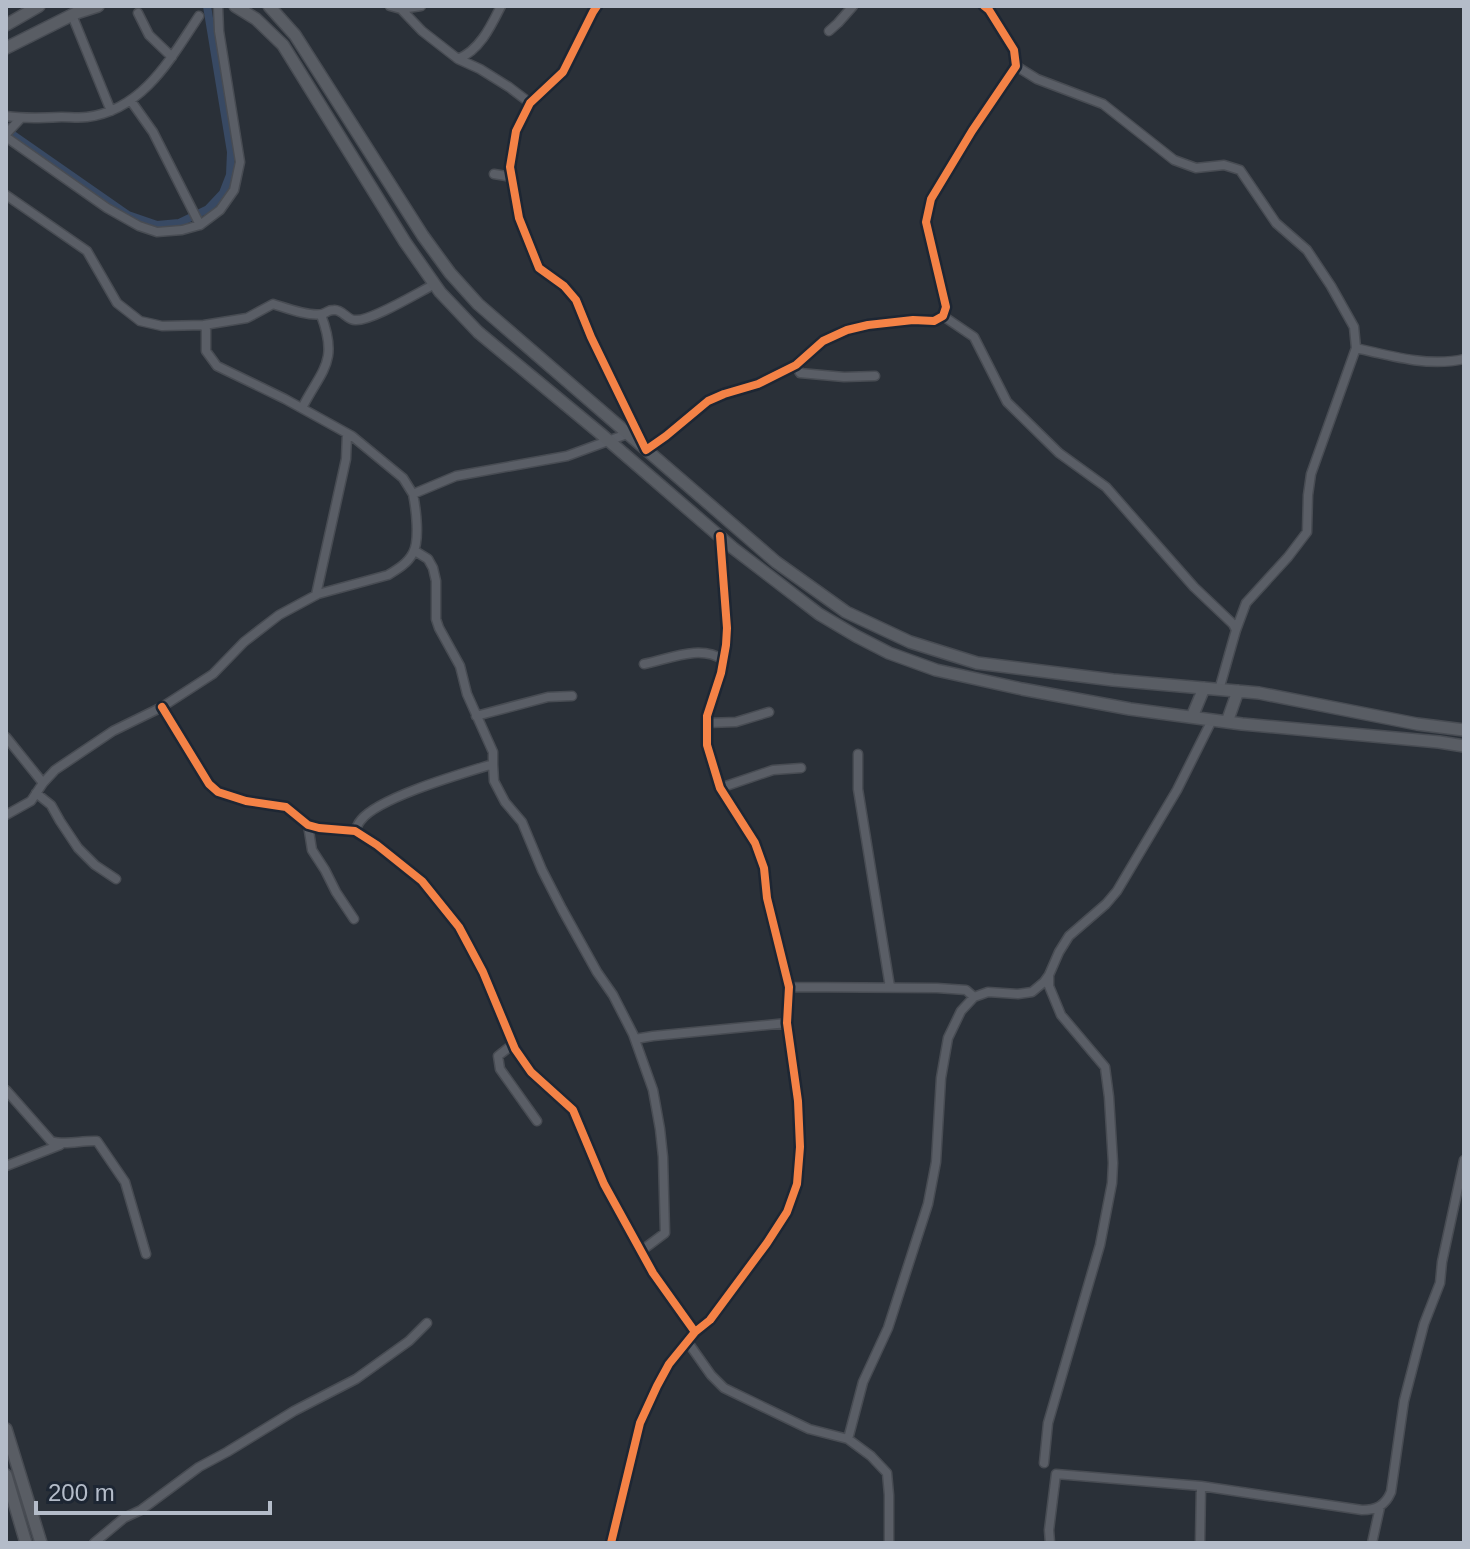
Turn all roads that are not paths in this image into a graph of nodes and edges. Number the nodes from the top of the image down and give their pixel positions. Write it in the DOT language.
graph roads {
  1 [pos="39,6"];
  2 [pos="98,6"];
  3 [pos="218,6"];
  4 [pos="235,6"];
  5 [pos="269,6"];
  6 [pos="390,6"];
  7 [pos="421,6"];
  8 [pos="501,6"];
  9 [pos="597,6"];
  10 [pos="853,6"];
  11 [pos="984,6"];
  12 [pos="401,9"];
  13 [pos="138,13"];
  14 [pos="72,15"];
  15 [pos="199,16"];
  16 [pos="6,25"];
  17 [pos="829,31"];
  18 [pos="6,48"];
  19 [pos="172,57"];
  20 [pos="458,59"];
  21 [pos="1016,66"];
  22 [pos="131,101"];
  23 [pos="530,103"];
  24 [pos="111,111"];
  25 [pos="6,116"];
  26 [pos="21,118"];
  27 [pos="7,133"];
  28 [pos="494,174"];
  29 [pos="512,177"];
  30 [pos="6,195"];
  31 [pos="198,220"];
  32 [pos="435,284"];
  33 [pos="321,315"];
  34 [pos="943,316"];
  35 [pos="204,325"];
  36 [pos="1356,348"];
  37 [pos="1464,359"];
  38 [pos="796,365"];
  39 [pos="875,376"];
  40 [pos="302,408"];
  41 [pos="347,434"];
  42 [pos="627,434"];
  43 [pos="610,441"];
  44 [pos="646,450"];
  45 [pos="413,494"];
  46 [pos="720,536"];
  47 [pos="415,551"];
  48 [pos="316,595"];
  49 [pos="1236,630"];
  50 [pos="723,660"];
  51 [pos="644,664"];
  52 [pos="1204,688"];
  53 [pos="1219,690"];
  54 [pos="1238,691"];
  55 [pos="572,696"];
  56 [pos="162,707"];
  57 [pos="769,712"];
  58 [pos="476,716"];
  59 [pos="1192,717"];
  60 [pos="1212,720"];
  61 [pos="1227,722"];
  62 [pos="707,723"];
  63 [pos="1464,730"];
  64 [pos="6,737"];
  65 [pos="1464,746"];
  66 [pos="858,754"];
  67 [pos="493,764"];
  68 [pos="801,768"];
  69 [pos="43,783"];
  70 [pos="720,788"];
  71 [pos="36,793"];
  72 [pos="6,815"];
  73 [pos="308,825"];
  74 [pos="355,831"];
  75 [pos="116,879"];
  76 [pos="354,919"];
  77 [pos="1049,975"];
  78 [pos="789,987"];
  79 [pos="890,987"];
  80 [pos="974,997"];
  81 [pos="787,1023"];
  82 [pos="635,1039"];
  83 [pos="513,1044"];
  84 [pos="6,1090"];
  85 [pos="537,1121"];
  86 [pos="61,1144"];
  87 [pos="1464,1160"];
  88 [pos="6,1166"];
  89 [pos="641,1251"];
  90 [pos="146,1254"];
  91 [pos="427,1323"];
  92 [pos="695,1332"];
  93 [pos="687,1341"];
  94 [pos="6,1429"];
  95 [pos="848,1439"];
  96 [pos="1044,1463"];
  97 [pos="6,1475"];
  98 [pos="1201,1486"];
  99 [pos="1380,1507"];
  100 [pos="40,1539"];
  101 [pos="25,1542"];
  102 [pos="94,1543"];
  103 [pos="611,1543"];
  104 [pos="889,1543"];
  105 [pos="1050,1543"];
  106 [pos="1200,1543"];
  107 [pos="1372,1543"];
  1 -- 16 [label="main road"];
  2 -- 14 [label="main road"];
  3 -- 31 [label="street"];
  4 -- 32 [label="main road"];
  5 -- 42 [label="main road"];
  6 -- 12 [label="street"];
  7 -- 12 [label="street"];
  8 -- 20 [label="street"];
  9 -- 23 [label="street"];
  10 -- 17 [label="street"];
  11 -- 21 [label="street"];
  12 -- 20 [label="street"];
  13 -- 19 [label="street"];
  14 -- 18 [label="main road"];
  14 -- 24 [label="street"];
  15 -- 19 [label="street"];
  19 -- 22 [label="street"];
  20 -- 23 [label="street"];
  21 -- 34 [label="street"];
  21 -- 36 [label="street"];
  22 -- 24 [label="street"];
  22 -- 31 [label="street"];
  23 -- 29 [label="street"];
  24 -- 26 [label="street"];
  25 -- 26 [label="street"];
  26 -- 27 [label="street"];
  27 -- 31 [label="street"];
  28 -- 29 [label="street"];
  29 -- 44 [label="street"];
  30 -- 35 [label="street"];
  32 -- 33 [label="street"];
  32 -- 43 [label="main road"];
  33 -- 35 [label="street"];
  33 -- 40 [label="street"];
  34 -- 38 [label="street"];
  34 -- 49 [label="street"];
  35 -- 40 [label="street"];
  36 -- 37 [label="street"];
  36 -- 49 [label="street"];
  38 -- 39 [label="street"];
  38 -- 44 [label="street"];
  40 -- 41 [label="street"];
  41 -- 45 [label="street"];
  41 -- 48 [label="street"];
  42 -- 43 [label="street"];
  42 -- 44 [label="main road"];
  43 -- 45 [label="street"];
  43 -- 46 [label="main road"];
  44 -- 52 [label="main road"];
  45 -- 47 [label="street"];
  46 -- 50 [label="street"];
  46 -- 59 [label="main road"];
  47 -- 48 [label="street"];
  47 -- 58 [label="street"];
  48 -- 56 [label="street"];
  49 -- 53 [label="street"];
  50 -- 51 [label="street"];
  50 -- 62 [label="street"];
  52 -- 53 [label="main road"];
  52 -- 59 [label="main road"];
  53 -- 54 [label="main road"];
  54 -- 61 [label="main road"];
  54 -- 63 [label="main road"];
  55 -- 58 [label="street"];
  56 -- 69 [label="street"];
  56 -- 73 [label="street"];
  57 -- 62 [label="street"];
  58 -- 67 [label="street"];
  59 -- 60 [label="main road"];
  60 -- 61 [label="main road"];
  60 -- 77 [label="street"];
  61 -- 65 [label="main road"];
  62 -- 70 [label="street"];
  64 -- 69 [label="street"];
  66 -- 79 [label="street"];
  67 -- 74 [label="street"];
  67 -- 82 [label="street"];
  68 -- 70 [label="street"];
  69 -- 71 [label="street"];
  70 -- 78 [label="street"];
  71 -- 72 [label="street"];
  71 -- 75 [label="street"];
  73 -- 74 [label="street"];
  73 -- 76 [label="street"];
  74 -- 83 [label="street"];
  77 -- 80 [label="street"];
  77 -- 96 [label="street"];
  78 -- 79 [label="street"];
  78 -- 81 [label="street"];
  79 -- 80 [label="street"];
  80 -- 95 [label="street"];
  81 -- 82 [label="street"];
  81 -- 92 [label="street"];
  82 -- 89 [label="street"];
  83 -- 85 [label="street"];
  83 -- 89 [label="street"];
  84 -- 86 [label="street"];
  86 -- 88 [label="street"];
  86 -- 90 [label="street"];
  87 -- 99 [label="street"];
  89 -- 92 [label="street"];
  91 -- 102 [label="street"];
  92 -- 93 [label="street"];
  93 -- 95 [label="street"];
  93 -- 103 [label="street"];
  94 -- 100 [label="main road"];
  95 -- 104 [label="street"];
  97 -- 101 [label="main road"];
  98 -- 99 [label="street"];
  98 -- 105 [label="street"];
  98 -- 106 [label="street"];
  99 -- 107 [label="street"];
  100 -- 101 [label="main road"];
}
